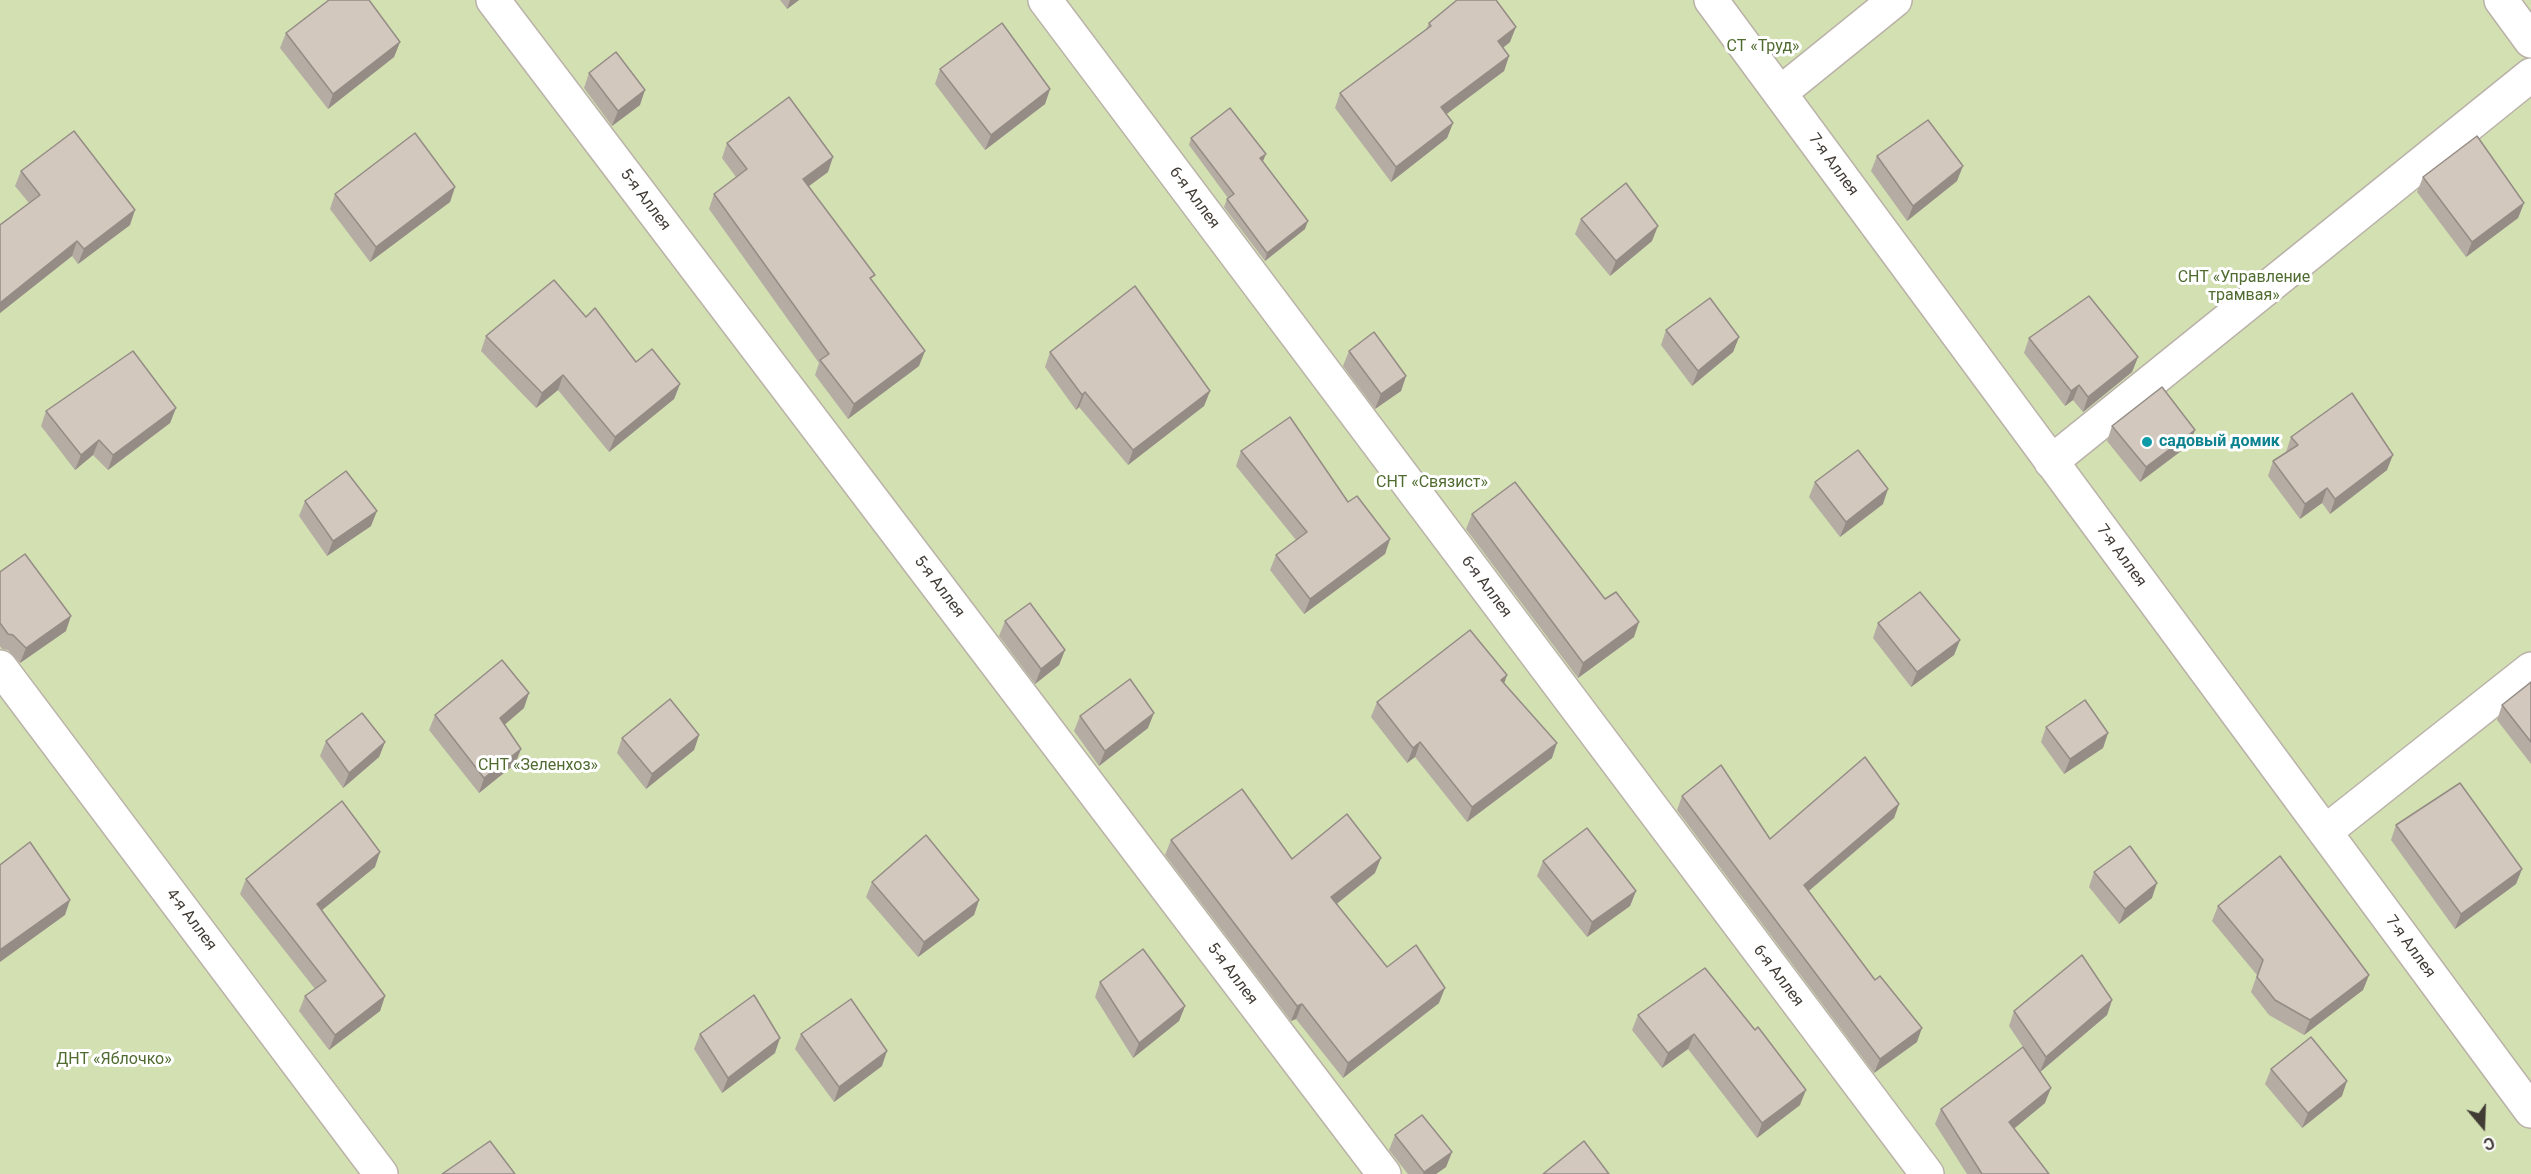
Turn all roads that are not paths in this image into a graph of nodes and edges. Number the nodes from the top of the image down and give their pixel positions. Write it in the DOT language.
graph roads {
  1 [pos="493,0"];
  2 [pos="1045,0"];
  3 [pos="1711,0"];
  4 [pos="1895,0"];
  5 [pos="2506,2"];
  6 [pos="2531,41"];
  7 [pos="2531,75"];
  8 [pos="1780,93"];
  9 [pos="2051,462"];
  10 [pos="0,667"];
  11 [pos="2531,669"];
  12 [pos="2325,832"];
  13 [pos="2531,1111"];
  14 [pos="381,1174"];
  15 [pos="1384,1174"];
  16 [pos="1927,1174"];
  1 -- 15 [label="lane, 5-я Аллея"];
  2 -- 16 [label="lane, 6-я Аллея"];
  3 -- 8 [label="lane, 7-я Аллея"];
  4 -- 8 [label="lane"];
  5 -- 6 [label="lane"];
  7 -- 9 [label="lane"];
  8 -- 9 [label="lane, 7-я Аллея"];
  9 -- 12 [label="lane, 7-я Аллея"];
  10 -- 14 [label="lane, 4-я Аллея"];
  11 -- 12 [label="lane"];
  12 -- 13 [label="lane, 7-я Аллея"];
}
